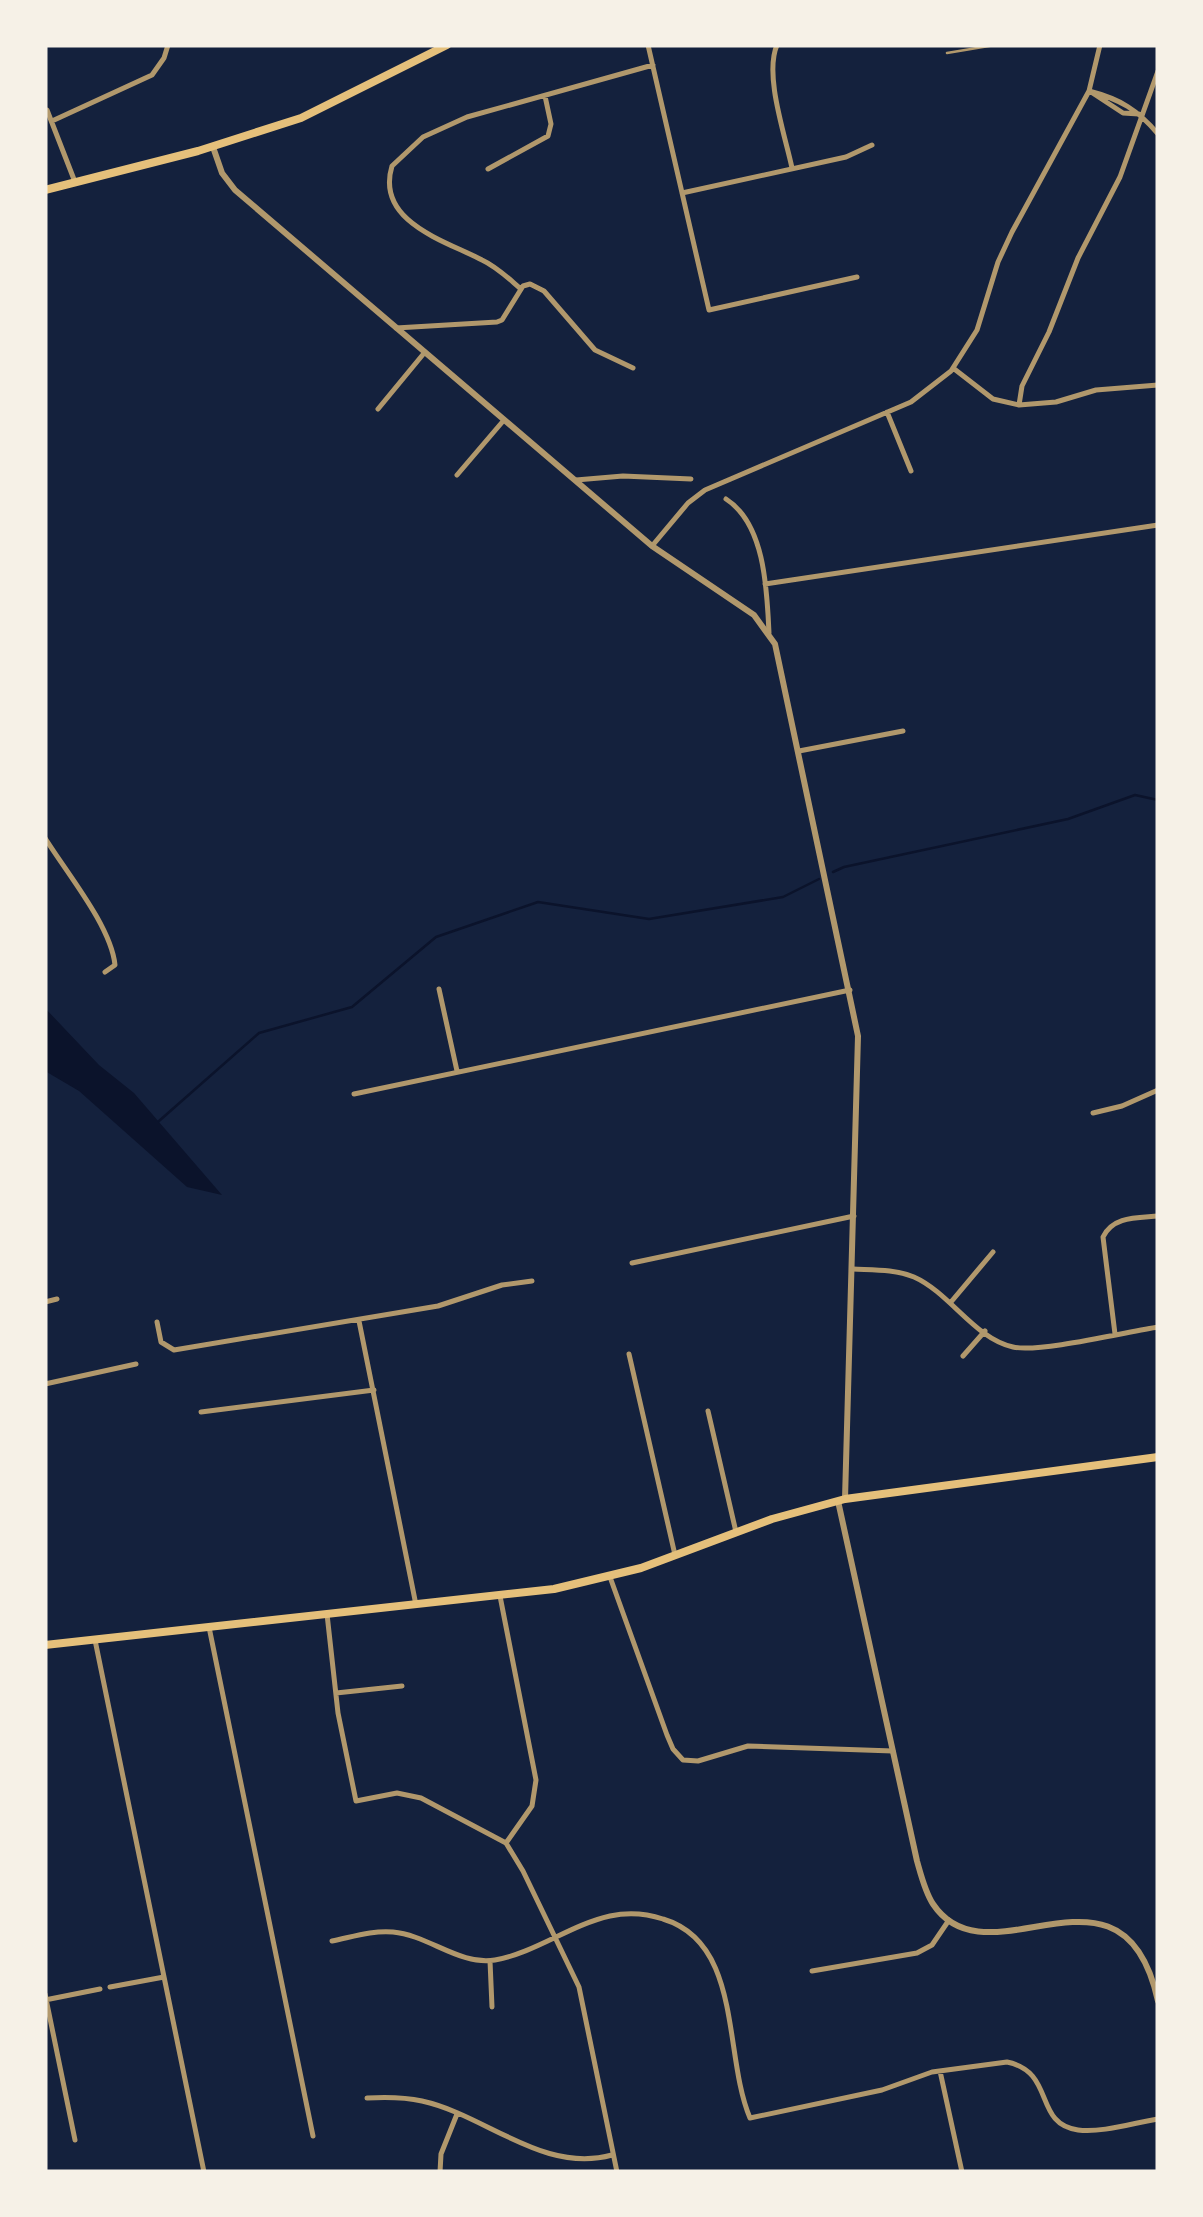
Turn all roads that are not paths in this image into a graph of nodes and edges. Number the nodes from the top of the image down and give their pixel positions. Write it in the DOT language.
graph roads {
  1 [pos="168,45"];
  2 [pos="202,45"];
  3 [pos="214,45"];
  4 [pos="447,45"];
  5 [pos="648,45"];
  6 [pos="778,45"];
  7 [pos="995,45"];
  8 [pos="1100,45"];
  9 [pos="947,53"];
  10 [pos="654,64"];
  11 [pos="1158,71"];
  12 [pos="1090,91"];
  13 [pos="544,96"];
  14 [pos="47,110"];
  15 [pos="1142,114"];
  16 [pos="52,122"];
  17 [pos="1158,134"];
  18 [pos="872,144"];
  19 [pos="213,146"];
  20 [pos="792,168"];
  21 [pos="488,169"];
  22 [pos="75,182"];
  23 [pos="45,190"];
  24 [pos="682,193"];
  25 [pos="857,276"];
  26 [pos="520,289"];
  27 [pos="396,328"];
  28 [pos="425,352"];
  29 [pos="632,368"];
  30 [pos="953,368"];
  31 [pos="1158,385"];
  32 [pos="1019,404"];
  33 [pos="378,409"];
  34 [pos="887,412"];
  35 [pos="504,420"];
  36 [pos="911,471"];
  37 [pos="456,475"];
  38 [pos="692,479"];
  39 [pos="576,480"];
  40 [pos="726,498"];
  41 [pos="1158,525"];
  42 [pos="652,546"];
  43 [pos="765,584"];
  44 [pos="770,633"];
  45 [pos="903,731"];
  46 [pos="800,751"];
  47 [pos="45,838"];
  48 [pos="106,972"];
  49 [pos="439,989"];
  50 [pos="850,990"];
  51 [pos="457,1070"];
  52 [pos="1158,1090"];
  53 [pos="354,1094"];
  54 [pos="1093,1113"];
  55 [pos="854,1216"];
  56 [pos="1158,1216"];
  57 [pos="994,1252"];
  58 [pos="632,1263"];
  59 [pos="853,1269"];
  60 [pos="532,1281"];
  61 [pos="57,1299"];
  62 [pos="45,1302"];
  63 [pos="951,1302"];
  64 [pos="359,1321"];
  65 [pos="157,1322"];
  66 [pos="1158,1327"];
  67 [pos="984,1332"];
  68 [pos="1115,1334"];
  69 [pos="629,1354"];
  70 [pos="963,1356"];
  71 [pos="136,1364"];
  72 [pos="45,1384"];
  73 [pos="374,1390"];
  74 [pos="708,1410"];
  75 [pos="201,1412"];
  76 [pos="1158,1457"];
  77 [pos="842,1500"];
  78 [pos="736,1532"];
  79 [pos="675,1556"];
  80 [pos="610,1576"];
  81 [pos="500,1596"];
  82 [pos="416,1604"];
  83 [pos="328,1614"];
  84 [pos="209,1627"];
  85 [pos="95,1640"];
  86 [pos="45,1645"];
  87 [pos="402,1686"];
  88 [pos="336,1693"];
  89 [pos="893,1751"];
  90 [pos="506,1843"];
  91 [pos="949,1920"];
  92 [pos="554,1935"];
  93 [pos="332,1942"];
  94 [pos="490,1961"];
  95 [pos="812,1971"];
  96 [pos="164,1977"];
  97 [pos="110,1987"];
  98 [pos="100,1989"];
  99 [pos="45,1998"];
  100 [pos="1158,2001"];
  101 [pos="492,2007"];
  102 [pos="940,2071"];
  103 [pos="368,2098"];
  104 [pos="457,2114"];
  105 [pos="1158,2120"];
  106 [pos="312,2136"];
  107 [pos="76,2140"];
  108 [pos="613,2155"];
  109 [pos="204,2172"];
  110 [pos="440,2172"];
  111 [pos="617,2172"];
  112 [pos="962,2172"];
  1 -- 16 [label="street"];
  2 -- 3 [label="lane"];
  4 -- 19 [label="main road"];
  5 -- 10 [label="street"];
  6 -- 20 [label="street"];
  7 -- 9 [label="lane"];
  8 -- 12 [label="street"];
  10 -- 13 [label="street"];
  10 -- 24 [label="street"];
  11 -- 15 [label="street"];
  12 -- 15 [label="street"];
  12 -- 30 [label="street"];
  13 -- 21 [label="street"];
  13 -- 26 [label="street"];
  14 -- 16 [label="street"];
  15 -- 17 [label="street"];
  15 -- 32 [label="street"];
  16 -- 22 [label="street"];
  18 -- 20 [label="street"];
  19 -- 22 [label="main road"];
  19 -- 27 [label="street"];
  20 -- 24 [label="street"];
  22 -- 23 [label="main road"];
  24 -- 25 [label="street"];
  26 -- 27 [label="street"];
  26 -- 29 [label="street"];
  27 -- 28 [label="street"];
  28 -- 33 [label="street"];
  28 -- 35 [label="street"];
  30 -- 32 [label="street"];
  30 -- 34 [label="street"];
  31 -- 32 [label="street"];
  34 -- 36 [label="street"];
  34 -- 42 [label="street"];
  35 -- 37 [label="street"];
  35 -- 39 [label="street"];
  38 -- 39 [label="street"];
  39 -- 42 [label="street"];
  40 -- 43 [label="street"];
  41 -- 43 [label="street"];
  42 -- 44 [label="street"];
  43 -- 44 [label="street"];
  44 -- 46 [label="street"];
  45 -- 46 [label="street"];
  46 -- 50 [label="street"];
  47 -- 48 [label="street"];
  49 -- 51 [label="street"];
  50 -- 51 [label="street"];
  50 -- 55 [label="street"];
  51 -- 53 [label="street"];
  52 -- 54 [label="street"];
  55 -- 58 [label="street"];
  55 -- 59 [label="street"];
  56 -- 68 [label="street"];
  57 -- 63 [label="street"];
  59 -- 63 [label="street"];
  59 -- 77 [label="street"];
  60 -- 64 [label="street"];
  61 -- 62 [label="street"];
  63 -- 67 [label="street"];
  64 -- 65 [label="street"];
  64 -- 73 [label="street"];
  66 -- 68 [label="street"];
  67 -- 68 [label="street"];
  67 -- 70 [label="street"];
  69 -- 79 [label="street"];
  71 -- 72 [label="street"];
  73 -- 75 [label="street"];
  73 -- 82 [label="street"];
  74 -- 78 [label="street"];
  76 -- 77 [label="main road"];
  77 -- 78 [label="main road"];
  77 -- 89 [label="street"];
  78 -- 79 [label="main road"];
  79 -- 80 [label="main road"];
  80 -- 81 [label="main road"];
  80 -- 89 [label="street"];
  81 -- 82 [label="main road"];
  81 -- 90 [label="street"];
  82 -- 83 [label="main road"];
  83 -- 84 [label="main road"];
  83 -- 88 [label="street"];
  84 -- 85 [label="main road"];
  84 -- 106 [label="street"];
  85 -- 86 [label="main road"];
  85 -- 96 [label="street"];
  87 -- 88 [label="street"];
  88 -- 90 [label="street"];
  89 -- 91 [label="street"];
  90 -- 92 [label="street"];
  91 -- 95 [label="street"];
  91 -- 100 [label="street"];
  92 -- 94 [label="street"];
  92 -- 102 [label="street"];
  92 -- 108 [label="street"];
  93 -- 94 [label="street"];
  94 -- 101 [label="street"];
  96 -- 97 [label="street"];
  96 -- 109 [label="street"];
  98 -- 99 [label="street"];
  99 -- 107 [label="street"];
  102 -- 105 [label="street"];
  102 -- 112 [label="street"];
  103 -- 104 [label="street"];
  104 -- 108 [label="street"];
  104 -- 110 [label="street"];
  108 -- 111 [label="street"];
}
